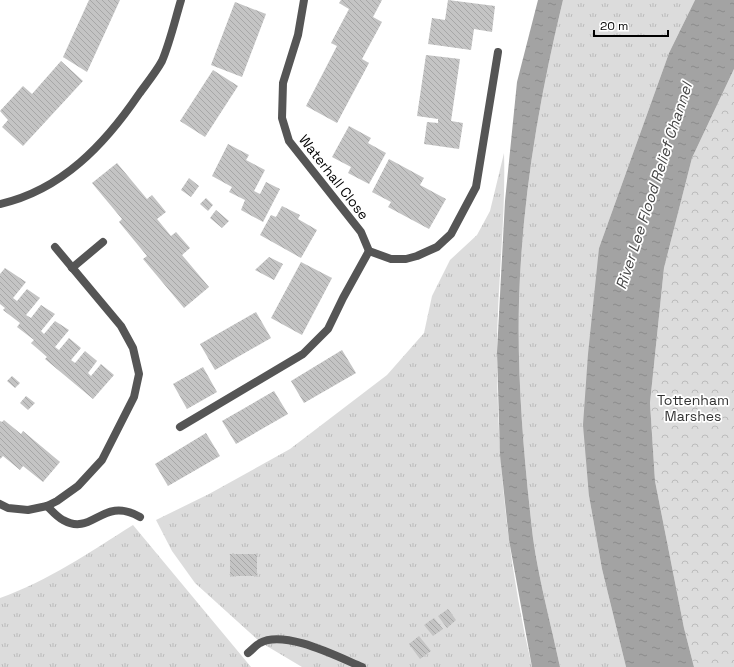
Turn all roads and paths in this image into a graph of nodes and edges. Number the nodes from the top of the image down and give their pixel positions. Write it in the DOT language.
graph roads {
  1 [pos="181,0"];
  2 [pos="304,0"];
  3 [pos="498,52"];
  4 [pos="0,204"];
  5 [pos="103,242"];
  6 [pos="55,247"];
  7 [pos="369,251"];
  8 [pos="72,268"];
  9 [pos="180,427"];
  10 [pos="0,504"];
  11 [pos="47,506"];
  12 [pos="140,517"];
  13 [pos="248,653"];
  14 [pos="362,667"];
  1 -- 4 [label="street"];
  2 -- 7 [label="street, Waterhall Close"];
  3 -- 7 [label="street"];
  5 -- 8 [label="street"];
  6 -- 8 [label="street"];
  7 -- 9 [label="street"];
  8 -- 11 [label="street"];
  10 -- 11 [label="street"];
  11 -- 12 [label="street"];
  13 -- 14 [label="street"];
}
